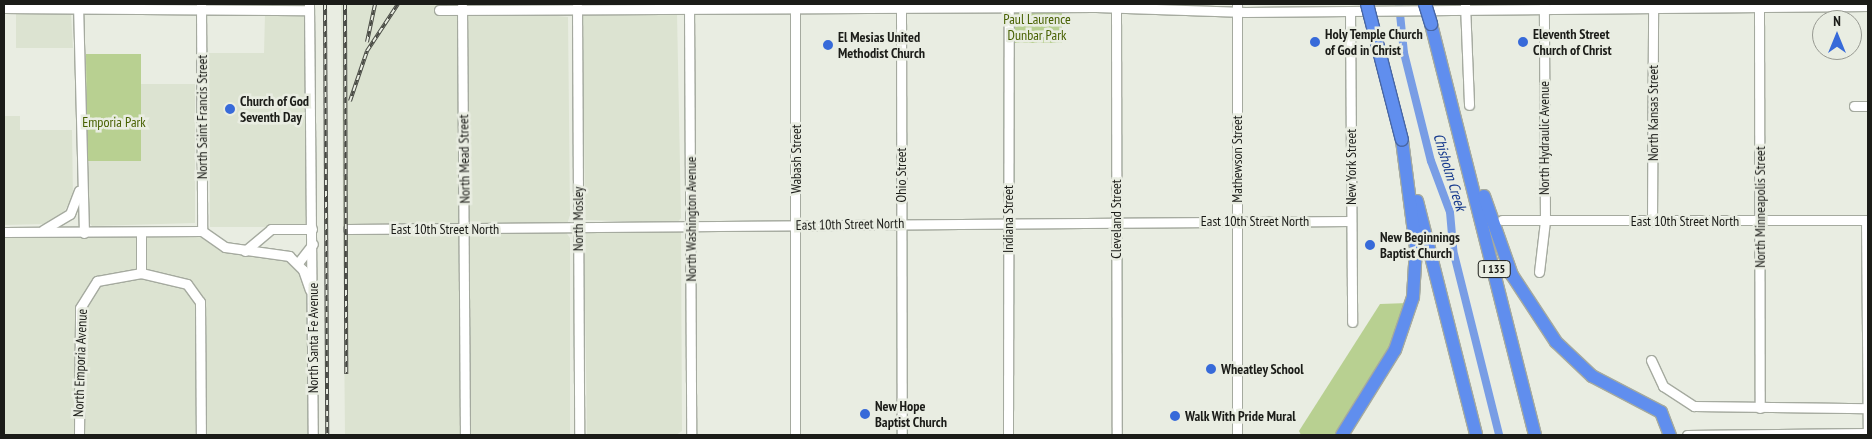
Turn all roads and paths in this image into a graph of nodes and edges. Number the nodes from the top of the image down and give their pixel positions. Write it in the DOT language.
graph roads {
  1 [pos="901,5"];
  2 [pos="1009,5"];
  3 [pos="1426,5"];
  4 [pos="1855,5"];
  5 [pos="78,6"];
  6 [pos="577,6"];
  7 [pos="689,6"];
  8 [pos="794,6"];
  9 [pos="1371,6"];
  10 [pos="1465,6"];
  11 [pos="1544,6"];
  12 [pos="1653,6"];
  13 [pos="1868,6"];
  14 [pos="201,7"];
  15 [pos="309,7"];
  16 [pos="462,7"];
  17 [pos="1116,7"];
  18 [pos="1760,7"];
  19 [pos="4,8"];
  20 [pos="1237,8"];
  21 [pos="439,10"];
  22 [pos="1350,11"];
  23 [pos="1452,103"];
  24 [pos="1469,105"];
  25 [pos="1854,106"];
  26 [pos="1868,106"];
  27 [pos="1402,140"];
  28 [pos="82,181"];
  29 [pos="1502,220"];
  30 [pos="1867,220"];
  31 [pos="1237,221"];
  32 [pos="1351,221"];
  33 [pos="1545,221"];
  34 [pos="1760,221"];
  35 [pos="1116,222"];
  36 [pos="1652,222"];
  37 [pos="901,223"];
  38 [pos="1008,223"];
  39 [pos="796,224"];
  40 [pos="691,226"];
  41 [pos="578,227"];
  42 [pos="312,229"];
  43 [pos="348,229"];
  44 [pos="466,229"];
  45 [pos="202,231"];
  46 [pos="4,232"];
  47 [pos="141,232"];
  48 [pos="36,233"];
  49 [pos="84,233"];
  50 [pos="314,241"];
  51 [pos="245,252"];
  52 [pos="298,263"];
  53 [pos="1539,272"];
  54 [pos="141,274"];
  55 [pos="311,295"];
  56 [pos="1352,322"];
  57 [pos="1651,360"];
  58 [pos="1760,408"];
  59 [pos="1868,408"];
  60 [pos="1868,432"];
  61 [pos="78,435"];
  62 [pos="201,435"];
  63 [pos="313,435"];
  64 [pos="465,435"];
  65 [pos="578,435"];
  66 [pos="690,435"];
  67 [pos="795,435"];
  68 [pos="902,435"];
  69 [pos="1008,435"];
  70 [pos="1117,435"];
  71 [pos="1237,435"];
  72 [pos="1342,435"];
  73 [pos="1476,435"];
  74 [pos="1535,435"];
  75 [pos="1670,435"];
  76 [pos="1688,435"];
  77 [pos="1864,435"];
  1 -- 2 [label="street"];
  1 -- 8 [label="street"];
  1 -- 37 [label="street, Ohio Street"];
  2 -- 17 [label="street"];
  2 -- 38 [label="street, Indiana Street"];
  3 -- 9 [label="street"];
  3 -- 10 [label="street"];
  3 -- 23 [label="highway, I 135, bridge"];
  4 -- 13 [label="street"];
  4 -- 18 [label="street"];
  5 -- 14 [label="street"];
  5 -- 19 [label="street"];
  5 -- 28 [label="street"];
  6 -- 7 [label="street"];
  6 -- 16 [label="street"];
  6 -- 41 [label="street, North Mosley"];
  7 -- 8 [label="street"];
  7 -- 40 [label="street, North Washington Avenue"];
  8 -- 39 [label="street, Wabash Street"];
  9 -- 22 [label="street"];
  9 -- 27 [label="highway, bridge"];
  10 -- 11 [label="street"];
  10 -- 24 [label="street"];
  11 -- 12 [label="street"];
  11 -- 33 [label="street, North Hydraulic Avenue"];
  12 -- 18 [label="street"];
  12 -- 36 [label="street, North Kansas Street"];
  14 -- 15 [label="street"];
  14 -- 45 [label="street, North Saint Francis Street"];
  15 -- 42 [label="street, North Santa Fe Avenue"];
  16 -- 21 [label="street"];
  16 -- 44 [label="street, North Mead Street"];
  17 -- 20 [label="street"];
  17 -- 35 [label="street, Cleveland Street"];
  18 -- 34 [label="street, North Minneapolis Street"];
  20 -- 22 [label="street"];
  20 -- 31 [label="street, Mathewson Street"];
  22 -- 32 [label="street, New York Street"];
  23 -- 74 [label="highway, I 135"];
  23 -- 75 [label="highway"];
  25 -- 26 [label="street"];
  27 -- 72 [label="highway"];
  27 -- 73 [label="highway"];
  28 -- 48 [label="street"];
  28 -- 49 [label="street"];
  29 -- 33 [label="street, East 10th Street North"];
  30 -- 34 [label="street, East 10th Street North"];
  30 -- 59 [label="street"];
  31 -- 32 [label="street, East 10th Street North"];
  31 -- 35 [label="street, East 10th Street North"];
  31 -- 71 [label="street, Mathewson Street"];
  32 -- 56 [label="street, New York Street"];
  33 -- 36 [label="street, East 10th Street North"];
  33 -- 53 [label="street, North Hydraulic Avenue"];
  34 -- 36 [label="street, East 10th Street North"];
  34 -- 58 [label="street, North Minneapolis Street"];
  35 -- 38 [label="street, East 10th Street North"];
  35 -- 70 [label="street, Cleveland Street"];
  37 -- 38 [label="street, East 10th Street North"];
  37 -- 39 [label="street, East 10th Street North"];
  37 -- 68 [label="street, Ohio Street"];
  38 -- 69 [label="street, Indiana Street"];
  39 -- 40 [label="street, East 10th Street North"];
  39 -- 67 [label="street, Wabash Street"];
  40 -- 41 [label="street, East 10th Street North"];
  40 -- 66 [label="street, North Washington Avenue"];
  41 -- 44 [label="street, East 10th Street North"];
  41 -- 65 [label="street, North Mosley"];
  42 -- 50 [label="street, North Santa Fe Avenue"];
  42 -- 51 [label="street"];
  43 -- 44 [label="street, East 10th Street North"];
  44 -- 64 [label="street, North Mead Street"];
  45 -- 47 [label="street"];
  45 -- 51 [label="street"];
  46 -- 48 [label="street"];
  47 -- 49 [label="street"];
  47 -- 54 [label="street"];
  48 -- 49 [label="street"];
  50 -- 52 [label="street, North Santa Fe Avenue"];
  50 -- 55 [label="street, North Santa Fe Avenue"];
  51 -- 52 [label="street"];
  52 -- 55 [label="street"];
  54 -- 61 [label="street, North Emporia Avenue"];
  54 -- 62 [label="street"];
  55 -- 63 [label="street, North Santa Fe Avenue"];
  57 -- 58 [label="street"];
  58 -- 59 [label="street"];
  59 -- 60 [label="street"];
  60 -- 76 [label="street"];
  60 -- 77 [label="street"];
}
